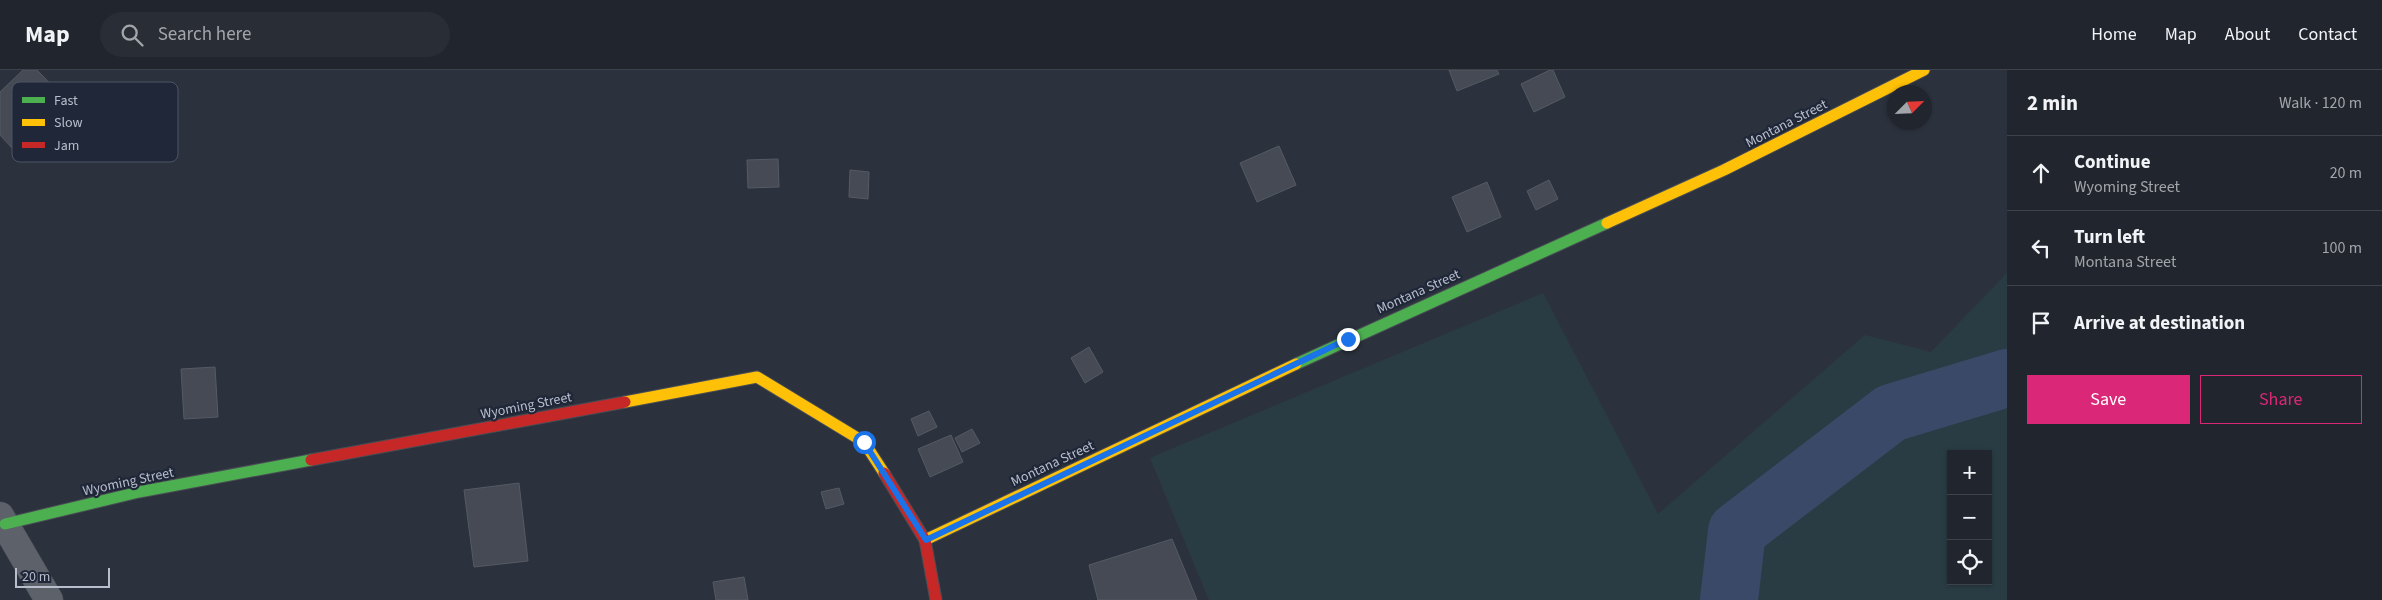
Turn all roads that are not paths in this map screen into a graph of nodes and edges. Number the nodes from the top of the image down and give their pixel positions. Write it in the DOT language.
graph roads {
  1 [pos="1924,70"];
  2 [pos="2,520"];
  3 [pos="926,540"];
  4 [pos="49,600"];
  5 [pos="936,600"];
  1 -- 3 [label="street, Montana Street"];
  2 -- 3 [label="street, Wyoming Street"];
  2 -- 4 [label="street"];
  3 -- 5 [label="street, Wyoming Street"];
}
